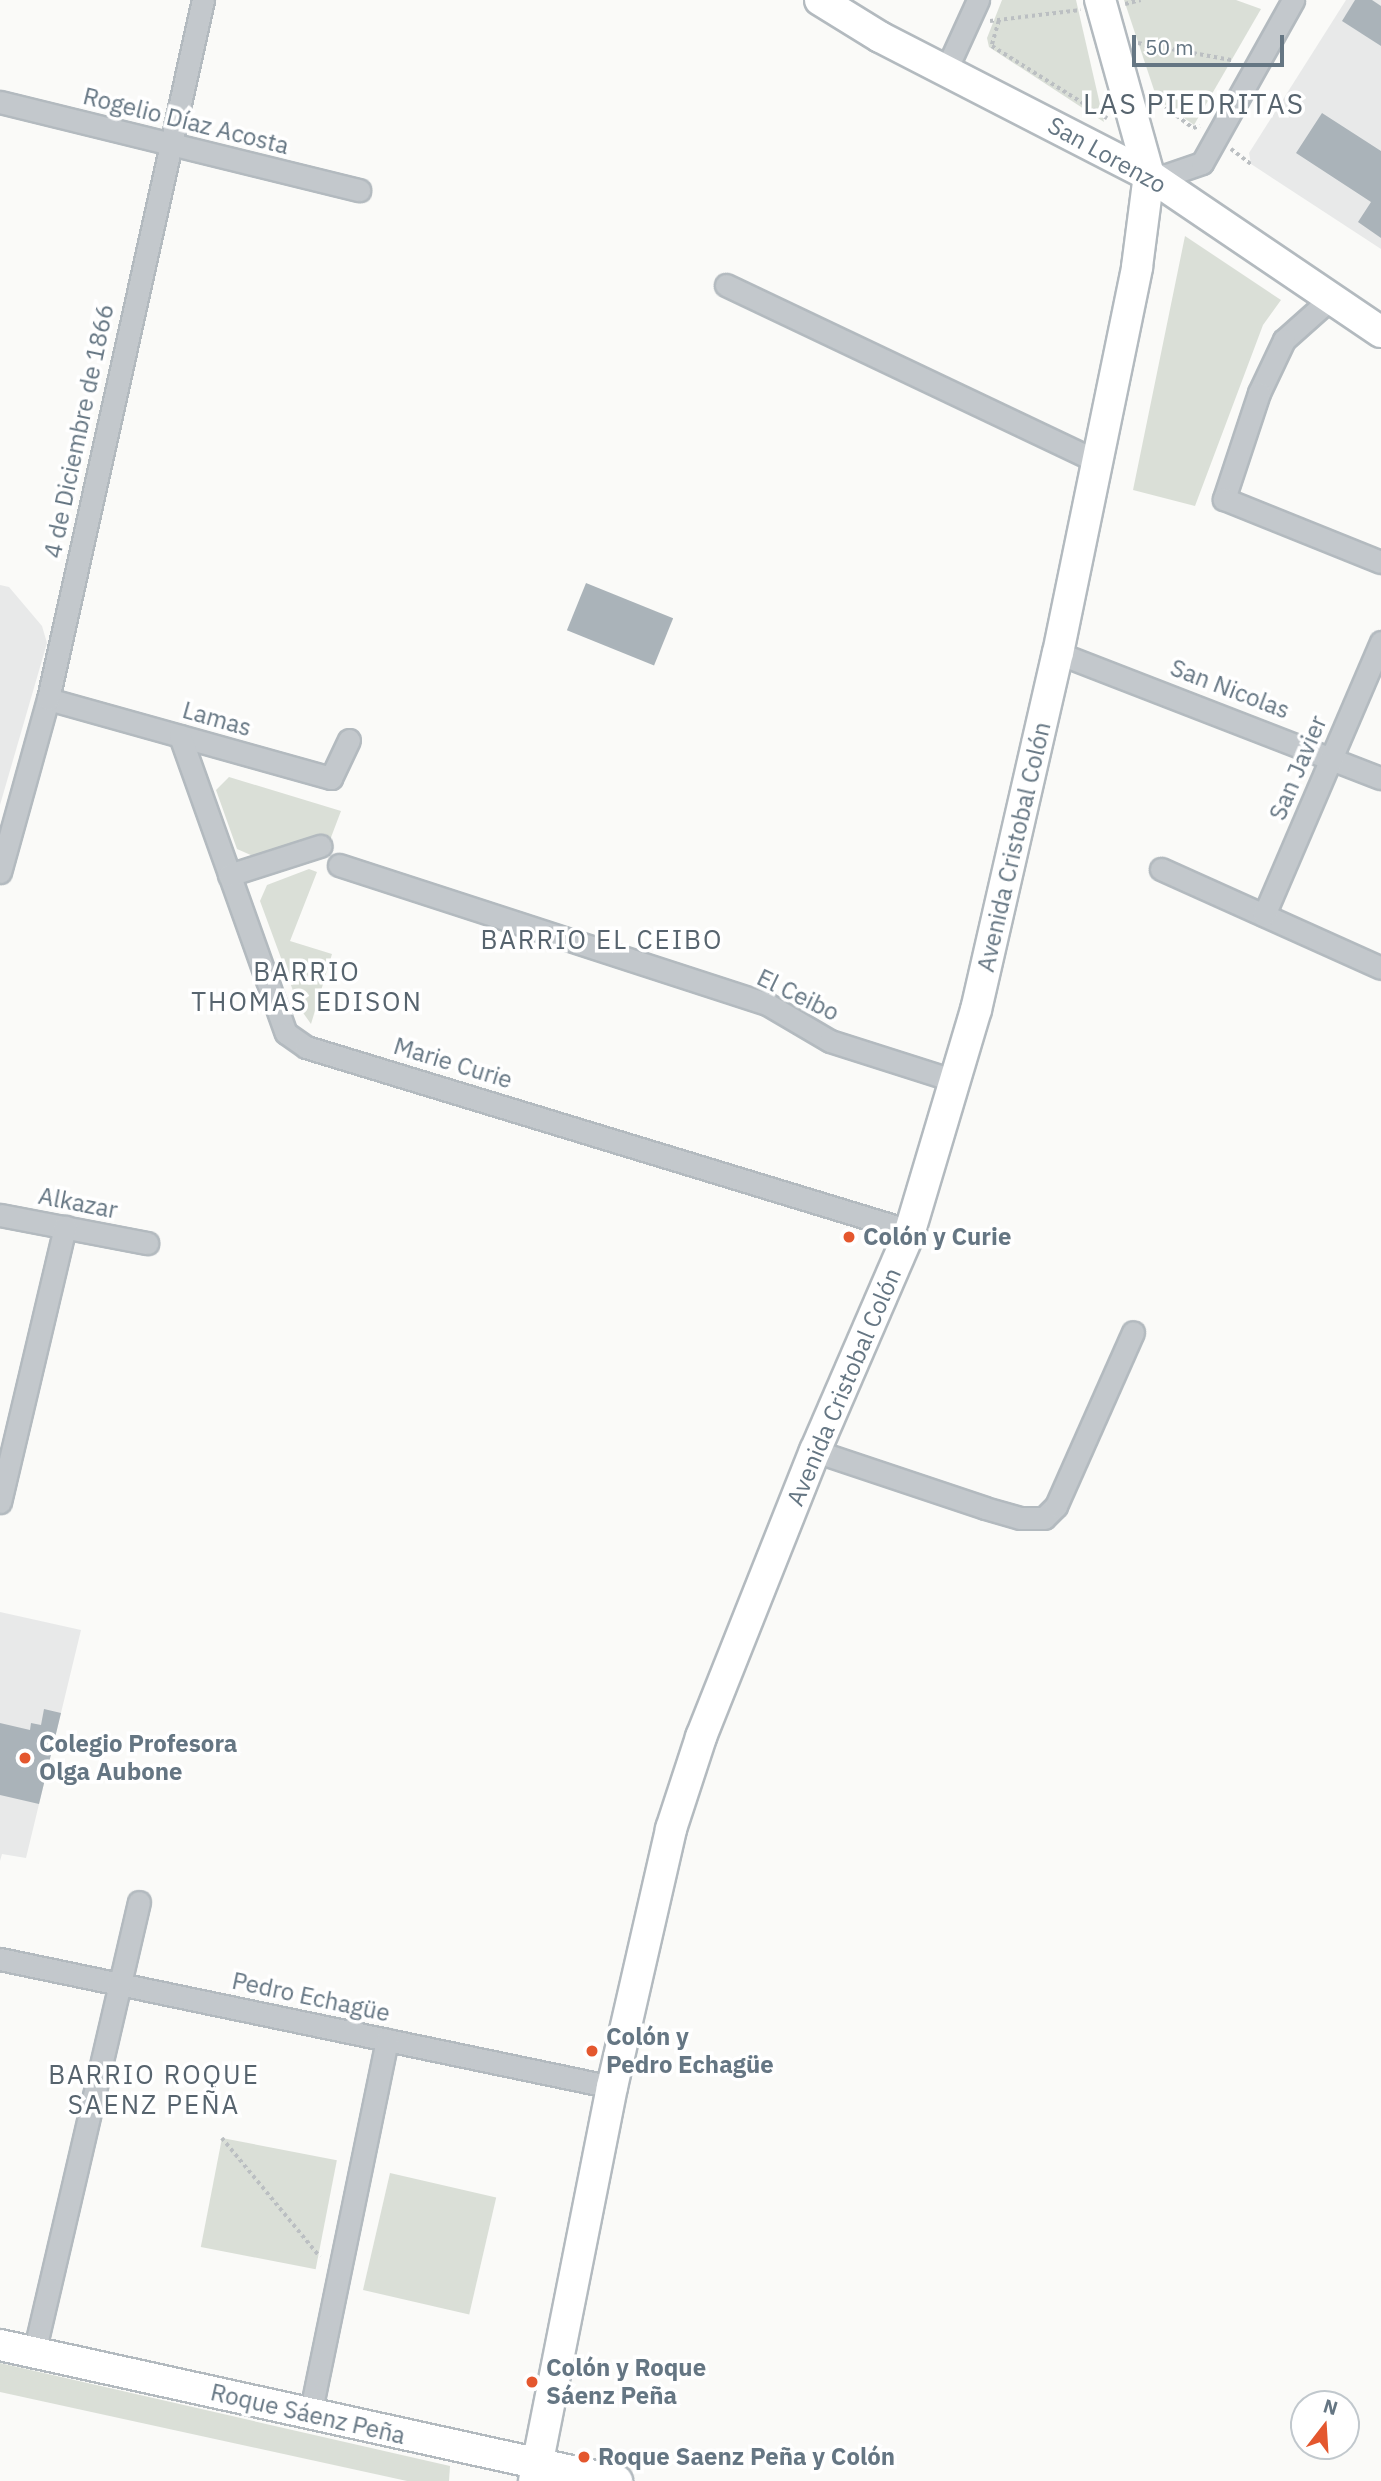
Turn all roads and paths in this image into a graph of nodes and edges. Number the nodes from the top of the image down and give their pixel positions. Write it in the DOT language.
graph roads {
  1 [pos="203,0"];
  2 [pos="820,0"];
  3 [pos="1140,0"];
  4 [pos="1293,0"];
  5 [pos="975,6"];
  6 [pos="1109,8"];
  7 [pos="999,21"];
  8 [pos="1138,52"];
  9 [pos="1232,60"];
  10 [pos="947,68"];
  11 [pos="1150,88"];
  12 [pos="0,102"];
  13 [pos="1109,107"];
  14 [pos="1216,138"];
  15 [pos="168,144"];
  16 [pos="1251,164"];
  17 [pos="1149,175"];
  18 [pos="359,190"];
  19 [pos="726,285"];
  20 [pos="1331,299"];
  21 [pos="1381,332"];
  22 [pos="1098,463"];
  23 [pos="1381,562"];
  24 [pos="1381,642"];
  25 [pos="1058,653"];
  26 [pos="48,699"];
  27 [pos="180,736"];
  28 [pos="349,740"];
  29 [pos="1332,756"];
  30 [pos="1381,778"];
  31 [pos="320,846"];
  32 [pos="339,864"];
  33 [pos="1161,869"];
  34 [pos="0,872"];
  35 [pos="229,875"];
  36 [pos="1264,915"];
  37 [pos="1381,968"];
  38 [pos="955,1082"];
  39 [pos="0,1215"];
  40 [pos="65,1227"];
  41 [pos="910,1231"];
  42 [pos="147,1243"];
  43 [pos="1133,1332"];
  44 [pos="815,1451"];
  45 [pos="0,1502"];
  46 [pos="139,1902"];
  47 [pos="0,1959"];
  48 [pos="120,1984"];
  49 [pos="387,2040"];
  50 [pos="612,2087"];
  51 [pos="222,2138"];
  52 [pos="320,2257"];
  53 [pos="0,2345"];
  54 [pos="34,2353"];
  55 [pos="310,2415"];
  56 [pos="536,2472"];
  57 [pos="617,2481"];
  1 -- 15 [label="street, 4 de Diciembre de 1866"];
  2 -- 10 [label="main road, San Lorenzo"];
  3 -- 6 [label="path"];
  4 -- 14 [label="street"];
  5 -- 7 [label="path"];
  5 -- 10 [label="street"];
  6 -- 7 [label="path"];
  6 -- 17 [label="main road, Avenida Cristobal Colón"];
  7 -- 13 [label="path"];
  8 -- 9 [label="path"];
  10 -- 17 [label="main road, San Lorenzo"];
  11 -- 14 [label="path"];
  12 -- 15 [label="street, Rogelio Díaz Acosta"];
  14 -- 16 [label="path"];
  14 -- 17 [label="street"];
  15 -- 18 [label="street, Rogelio Díaz Acosta"];
  15 -- 26 [label="street, 4 de Diciembre de 1866"];
  17 -- 20 [label="main road, San Lorenzo"];
  17 -- 22 [label="main road, Avenida Cristobal Colón"];
  19 -- 22 [label="street"];
  20 -- 21 [label="main road, San Lorenzo"];
  20 -- 23 [label="street"];
  22 -- 25 [label="main road, Avenida Cristobal Colón"];
  24 -- 29 [label="street, San Javier"];
  25 -- 29 [label="street, San Nicolas"];
  25 -- 38 [label="main road, Avenida Cristobal Colón"];
  26 -- 27 [label="street, Lamas"];
  26 -- 34 [label="street, 4 de Diciembre de 1866"];
  27 -- 28 [label="street, Lamas"];
  27 -- 35 [label="street, Marie Curie"];
  29 -- 30 [label="street, San Nicolas"];
  29 -- 36 [label="street, San Javier"];
  31 -- 35 [label="street"];
  32 -- 38 [label="street, El Ceibo"];
  33 -- 36 [label="street"];
  35 -- 41 [label="street, Marie Curie"];
  36 -- 37 [label="street"];
  38 -- 41 [label="main road, Avenida Cristobal Colón"];
  39 -- 40 [label="street, Alkazar"];
  40 -- 42 [label="street, Alkazar"];
  40 -- 45 [label="street"];
  41 -- 44 [label="main road, Avenida Cristobal Colón"];
  43 -- 44 [label="street"];
  44 -- 50 [label="main road, Avenida Cristobal Colón"];
  46 -- 48 [label="street"];
  47 -- 48 [label="street, Pedro Echagüe"];
  48 -- 49 [label="street, Pedro Echagüe"];
  48 -- 54 [label="street"];
  49 -- 50 [label="street, Pedro Echagüe"];
  49 -- 55 [label="street"];
  50 -- 56 [label="main road, Avenida Cristobal Colón"];
  51 -- 52 [label="path"];
  53 -- 54 [label="main road, Roque Sáenz Peña"];
  54 -- 55 [label="main road, Roque Sáenz Peña"];
  55 -- 56 [label="main road, Roque Sáenz Peña"];
  56 -- 57 [label="main road, Roque Sáenz Peña"];
}
